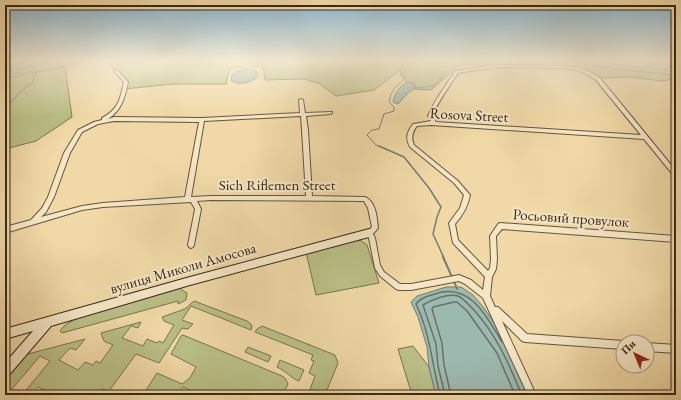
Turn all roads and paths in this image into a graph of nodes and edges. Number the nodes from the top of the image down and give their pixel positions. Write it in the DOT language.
graph roads {
  1 [pos="124,80"];
  2 [pos="451,80"];
  3 [pos="599,80"];
  4 [pos="301,100"];
  5 [pos="330,113"];
  6 [pos="302,115"];
  7 [pos="202,120"];
  8 [pos="96,123"];
  9 [pos="435,124"];
  10 [pos="646,137"];
  11 [pos="676,175"];
  12 [pos="309,198"];
  13 [pos="190,200"];
  14 [pos="33,221"];
  15 [pos="5,230"];
  16 [pos="369,233"];
  17 [pos="676,239"];
  18 [pos="191,245"];
  19 [pos="489,276"];
  20 [pos="486,296"];
  21 [pos="491,306"];
  22 [pos="48,322"];
  23 [pos="5,334"];
  24 [pos="615,344"];
  25 [pos="655,348"];
  26 [pos="676,349"];
  27 [pos="5,371"];
  28 [pos="532,395"];
  1 -- 8 [label="street"];
  2 -- 9 [label="street"];
  3 -- 10 [label="street"];
  4 -- 6 [label="street"];
  5 -- 6 [label="street"];
  6 -- 7 [label="street"];
  6 -- 12 [label="street"];
  7 -- 8 [label="street"];
  7 -- 13 [label="street"];
  8 -- 14 [label="street"];
  9 -- 10 [label="street, Rosova Street"];
  9 -- 19 [label="street, Rosova Street"];
  10 -- 11 [label="street"];
  12 -- 13 [label="street, Sich Riflemen Street"];
  12 -- 16 [label="street, Sich Riflemen Street"];
  13 -- 14 [label="street, Sich Riflemen Street"];
  13 -- 18 [label="street"];
  14 -- 15 [label="street, Sich Riflemen Street"];
  16 -- 20 [label="street"];
  16 -- 22 [label="street, вулиця Миколи Амосова"];
  17 -- 19 [label="street, Росьовий провулок"];
  19 -- 20 [label="street, Росьовий провулок"];
  20 -- 21 [label="street"];
  21 -- 24 [label="street"];
  21 -- 28 [label="street"];
  22 -- 23 [label="street, вулиця Миколи Амосова"];
  22 -- 27 [label="street"];
  25 -- 26 [label="street"];
}
